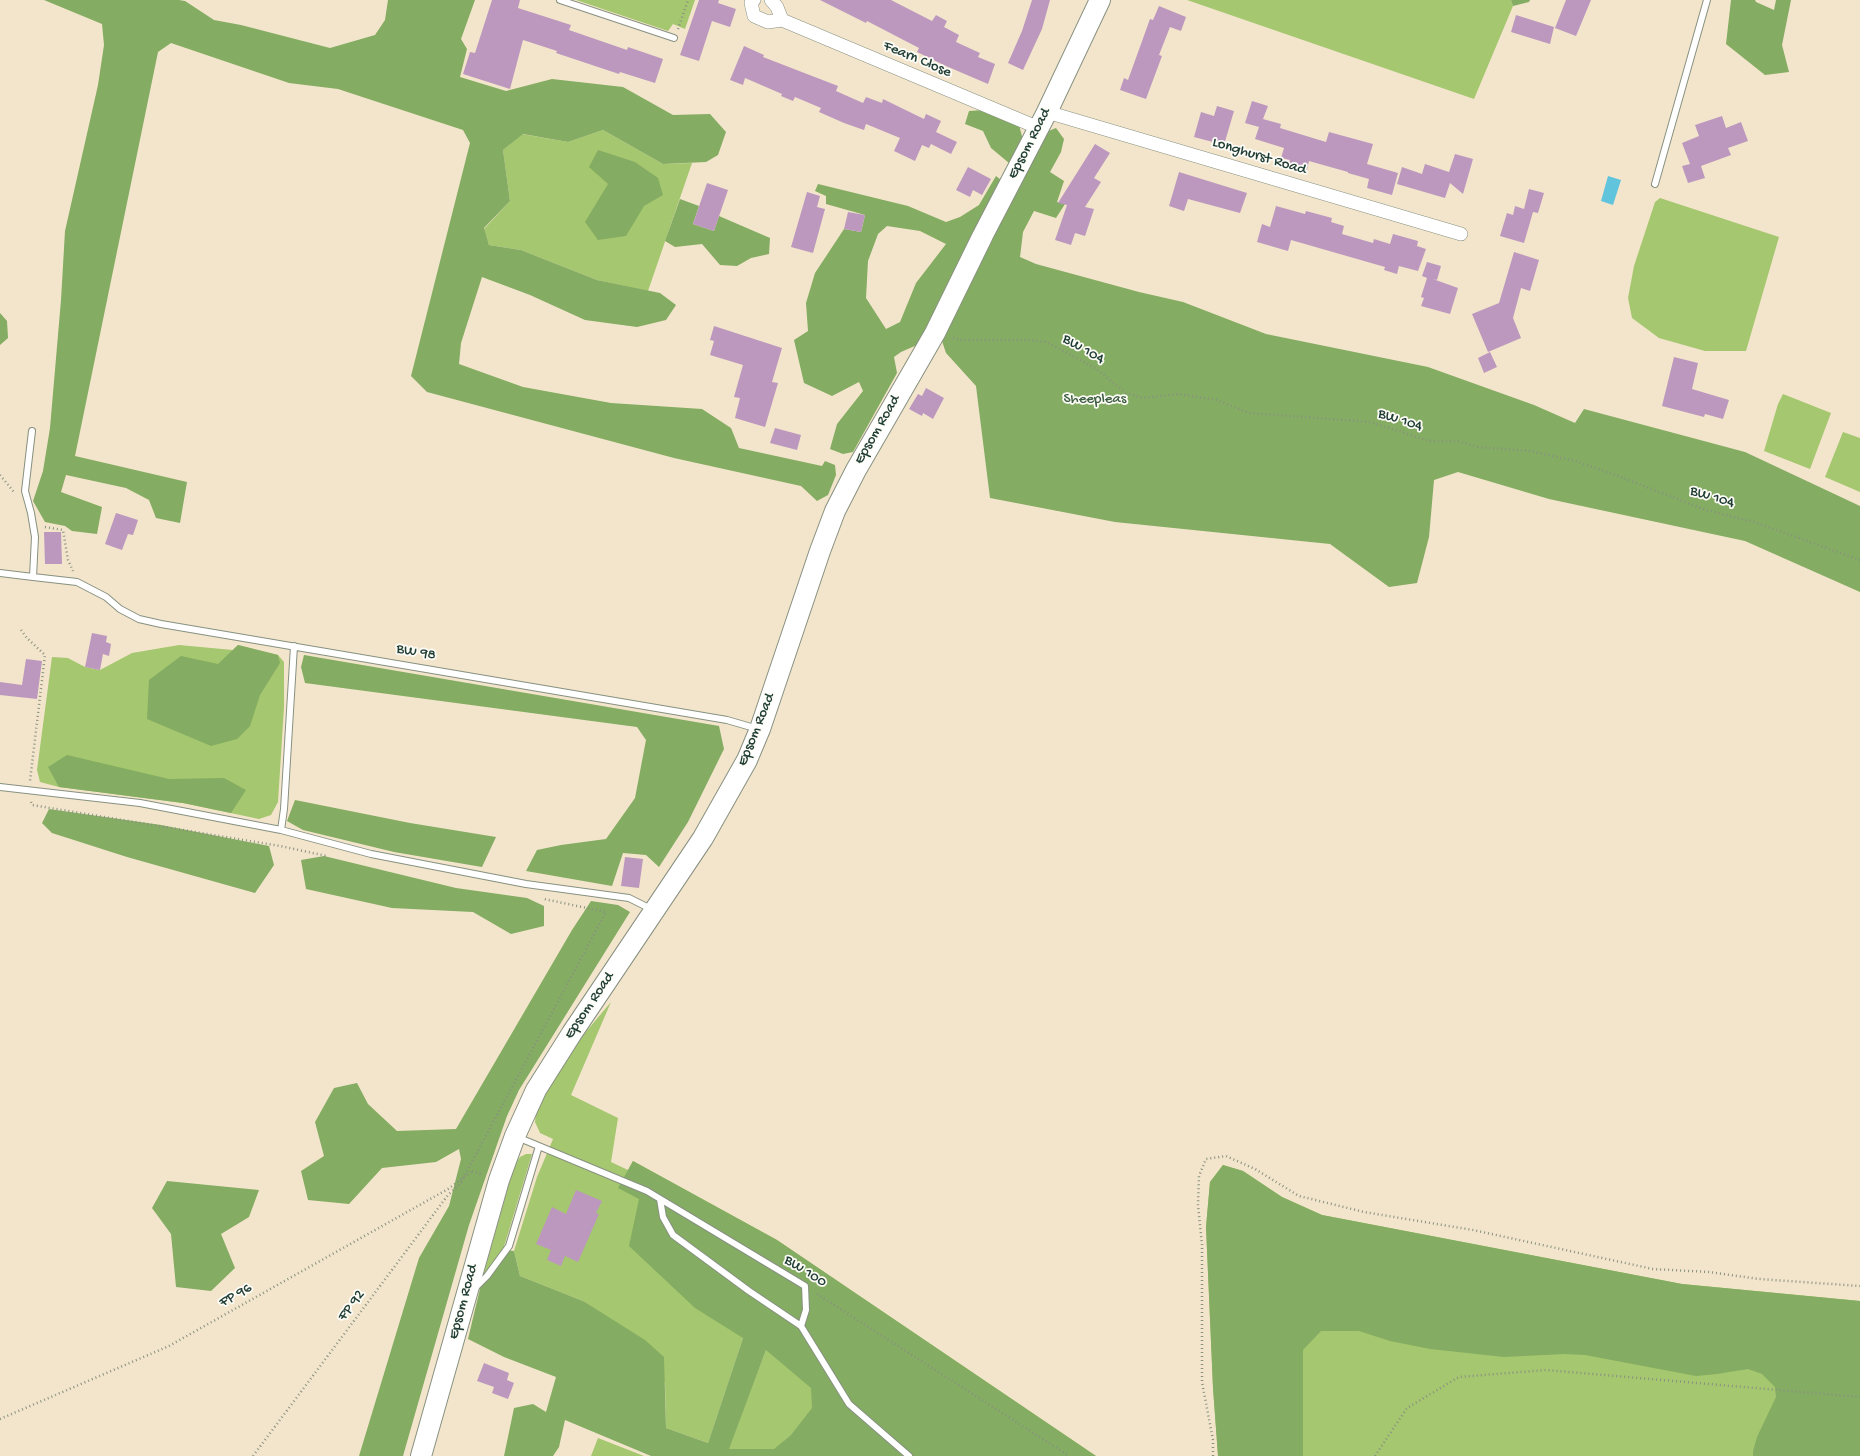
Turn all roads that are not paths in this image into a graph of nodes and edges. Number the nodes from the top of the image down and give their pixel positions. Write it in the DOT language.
graph roads {
  1 [pos="560,0"];
  2 [pos="754,0"];
  3 [pos="771,0"];
  4 [pos="1100,0"];
  5 [pos="1707,0"];
  6 [pos="782,20"];
  7 [pos="674,38"];
  8 [pos="1043,120"];
  9 [pos="1655,184"];
  10 [pos="1461,234"];
  11 [pos="32,431"];
  12 [pos="0,573"];
  13 [pos="33,577"];
  14 [pos="294,646"];
  15 [pos="760,729"];
  16 [pos="0,787"];
  17 [pos="280,830"];
  18 [pos="654,910"];
  19 [pos="515,1136"];
  20 [pos="539,1146"];
  21 [pos="660,1199"];
  22 [pos="466,1299"];
  23 [pos="801,1326"];
  24 [pos="421,1456"];
  25 [pos="909,1456"];
  1 -- 7 [label="lane"];
  2 -- 6 [label="street, Fearn Close"];
  3 -- 6 [label="street"];
  4 -- 8 [label="main road, Epsom Road"];
  5 -- 9 [label="lane"];
  6 -- 8 [label="street, Fearn Close"];
  8 -- 10 [label="street, Longhurst Road"];
  8 -- 15 [label="main road, Epsom Road"];
  11 -- 13 [label="lane"];
  12 -- 13 [label="lane"];
  13 -- 14 [label="lane, BW 98"];
  14 -- 15 [label="lane, BW 98"];
  14 -- 17 [label="lane"];
  15 -- 18 [label="main road, Epsom Road"];
  16 -- 17 [label="lane"];
  17 -- 18 [label="lane"];
  18 -- 19 [label="main road, Epsom Road"];
  19 -- 20 [label="lane, BW 100"];
  19 -- 22 [label="main road, Epsom Road"];
  20 -- 21 [label="lane, BW 100"];
  20 -- 22 [label="lane"];
  21 -- 23 [label="lane"];
  21 -- 23 [label="lane, BW 100"];
  22 -- 24 [label="main road, Epsom Road"];
  23 -- 25 [label="lane"];
}
